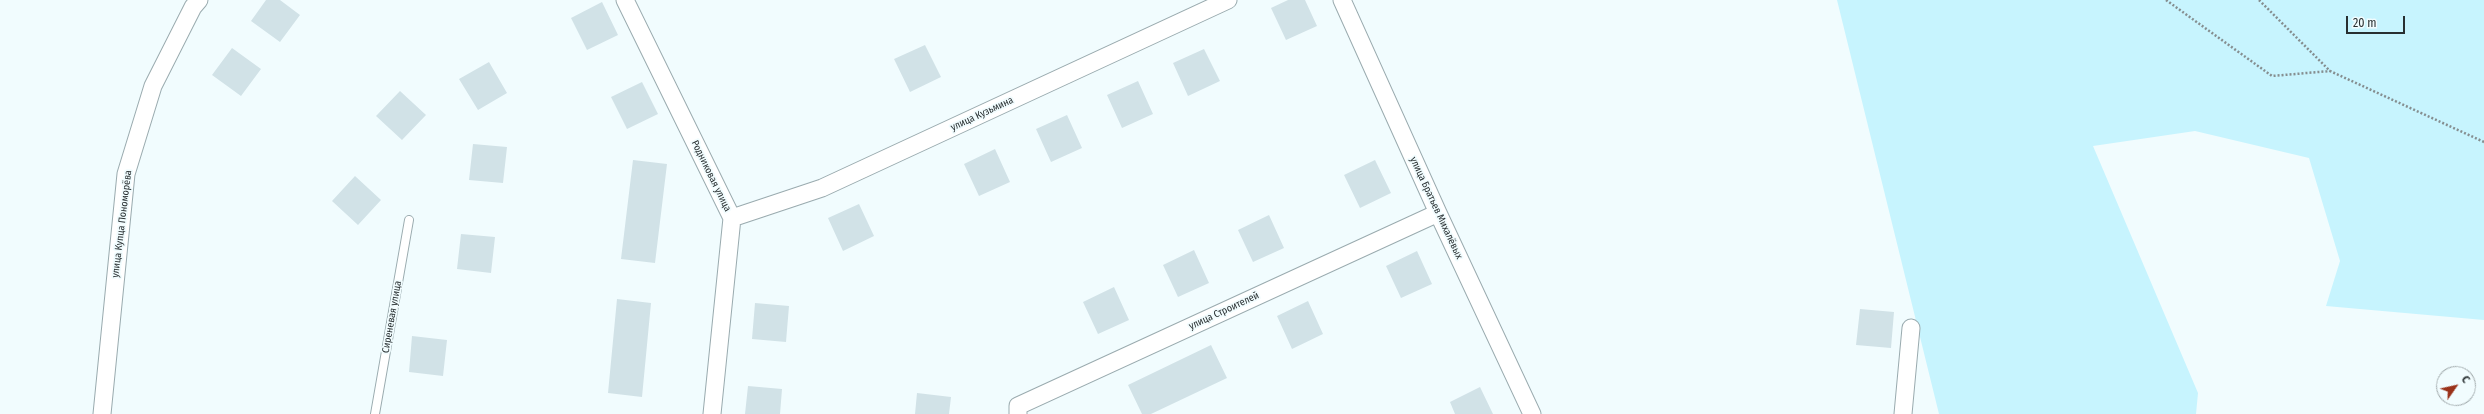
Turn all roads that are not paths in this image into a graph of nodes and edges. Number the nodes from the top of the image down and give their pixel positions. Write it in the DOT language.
graph roads {
  1 [pos="625,0"];
  2 [pos="1228,0"];
  3 [pos="1342,0"];
  4 [pos="193,2"];
  5 [pos="1438,213"];
  6 [pos="732,218"];
  7 [pos="409,220"];
  8 [pos="1911,328"];
  9 [pos="102,414"];
  10 [pos="375,414"];
  11 [pos="712,414"];
  12 [pos="1018,414"];
  13 [pos="1532,414"];
  14 [pos="1903,414"];
  1 -- 6 [label="street, Родниковая улица"];
  2 -- 6 [label="street, улица Кузьмина"];
  3 -- 5 [label="street, улица Братьев Михалёвых"];
  4 -- 9 [label="street, улица Купца Пономорёва"];
  5 -- 12 [label="street, улица Строителей"];
  5 -- 13 [label="street, улица Братьев Михалёвых"];
  6 -- 11 [label="street, Родниковая улица"];
  7 -- 10 [label="lane, Сиреневая улица"];
  8 -- 14 [label="street"];
}
